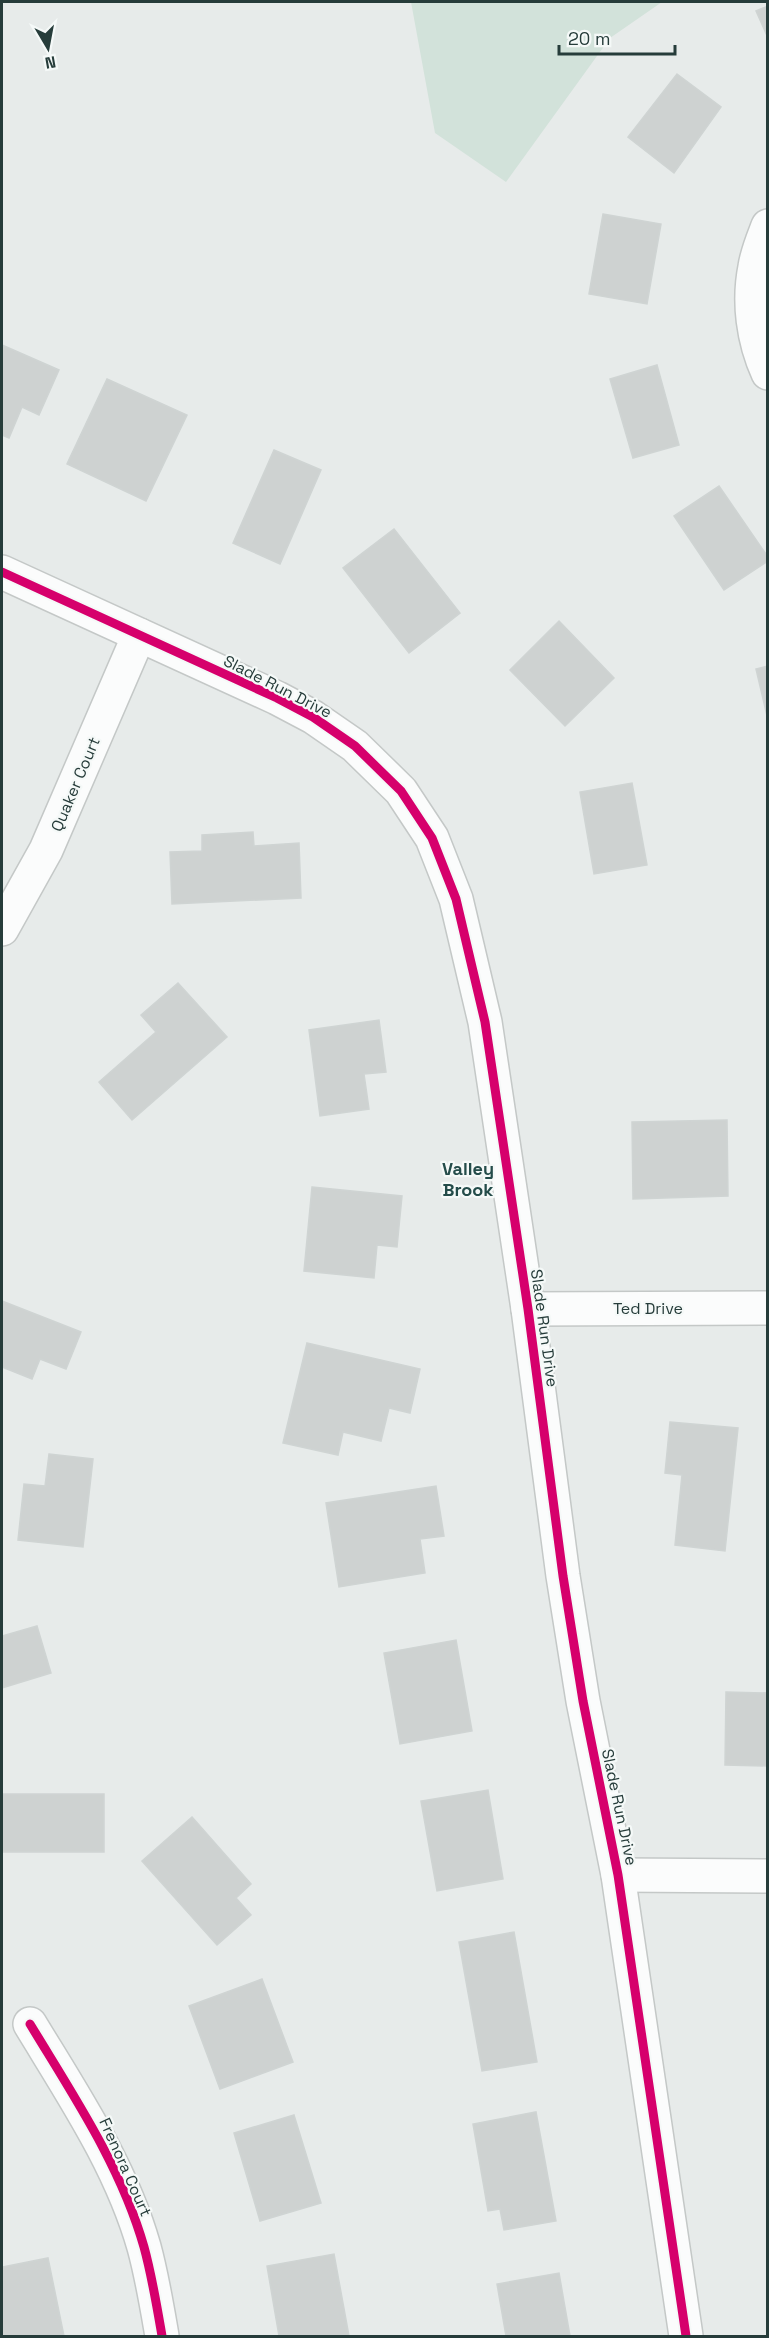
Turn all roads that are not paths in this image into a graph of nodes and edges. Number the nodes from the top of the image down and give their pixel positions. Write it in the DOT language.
graph roads {
  1 [pos="768,226"];
  2 [pos="768,373"];
  3 [pos="2,572"];
  4 [pos="139,635"];
  5 [pos="2,929"];
  6 [pos="528,1308"];
  7 [pos="768,1308"];
  8 [pos="618,1875"];
  9 [pos="768,1876"];
  10 [pos="30,2024"];
  11 [pos="162,2337"];
  12 [pos="686,2337"];
  1 -- 2 [label="street"];
  3 -- 4 [label="street, Slade Run Drive"];
  4 -- 5 [label="street, Quaker Court"];
  4 -- 6 [label="street, Slade Run Drive"];
  6 -- 7 [label="street, Ted Drive"];
  6 -- 8 [label="street, Slade Run Drive"];
  8 -- 9 [label="street"];
  8 -- 12 [label="street, Slade Run Drive"];
  10 -- 11 [label="street, Frenora Court"];
}
